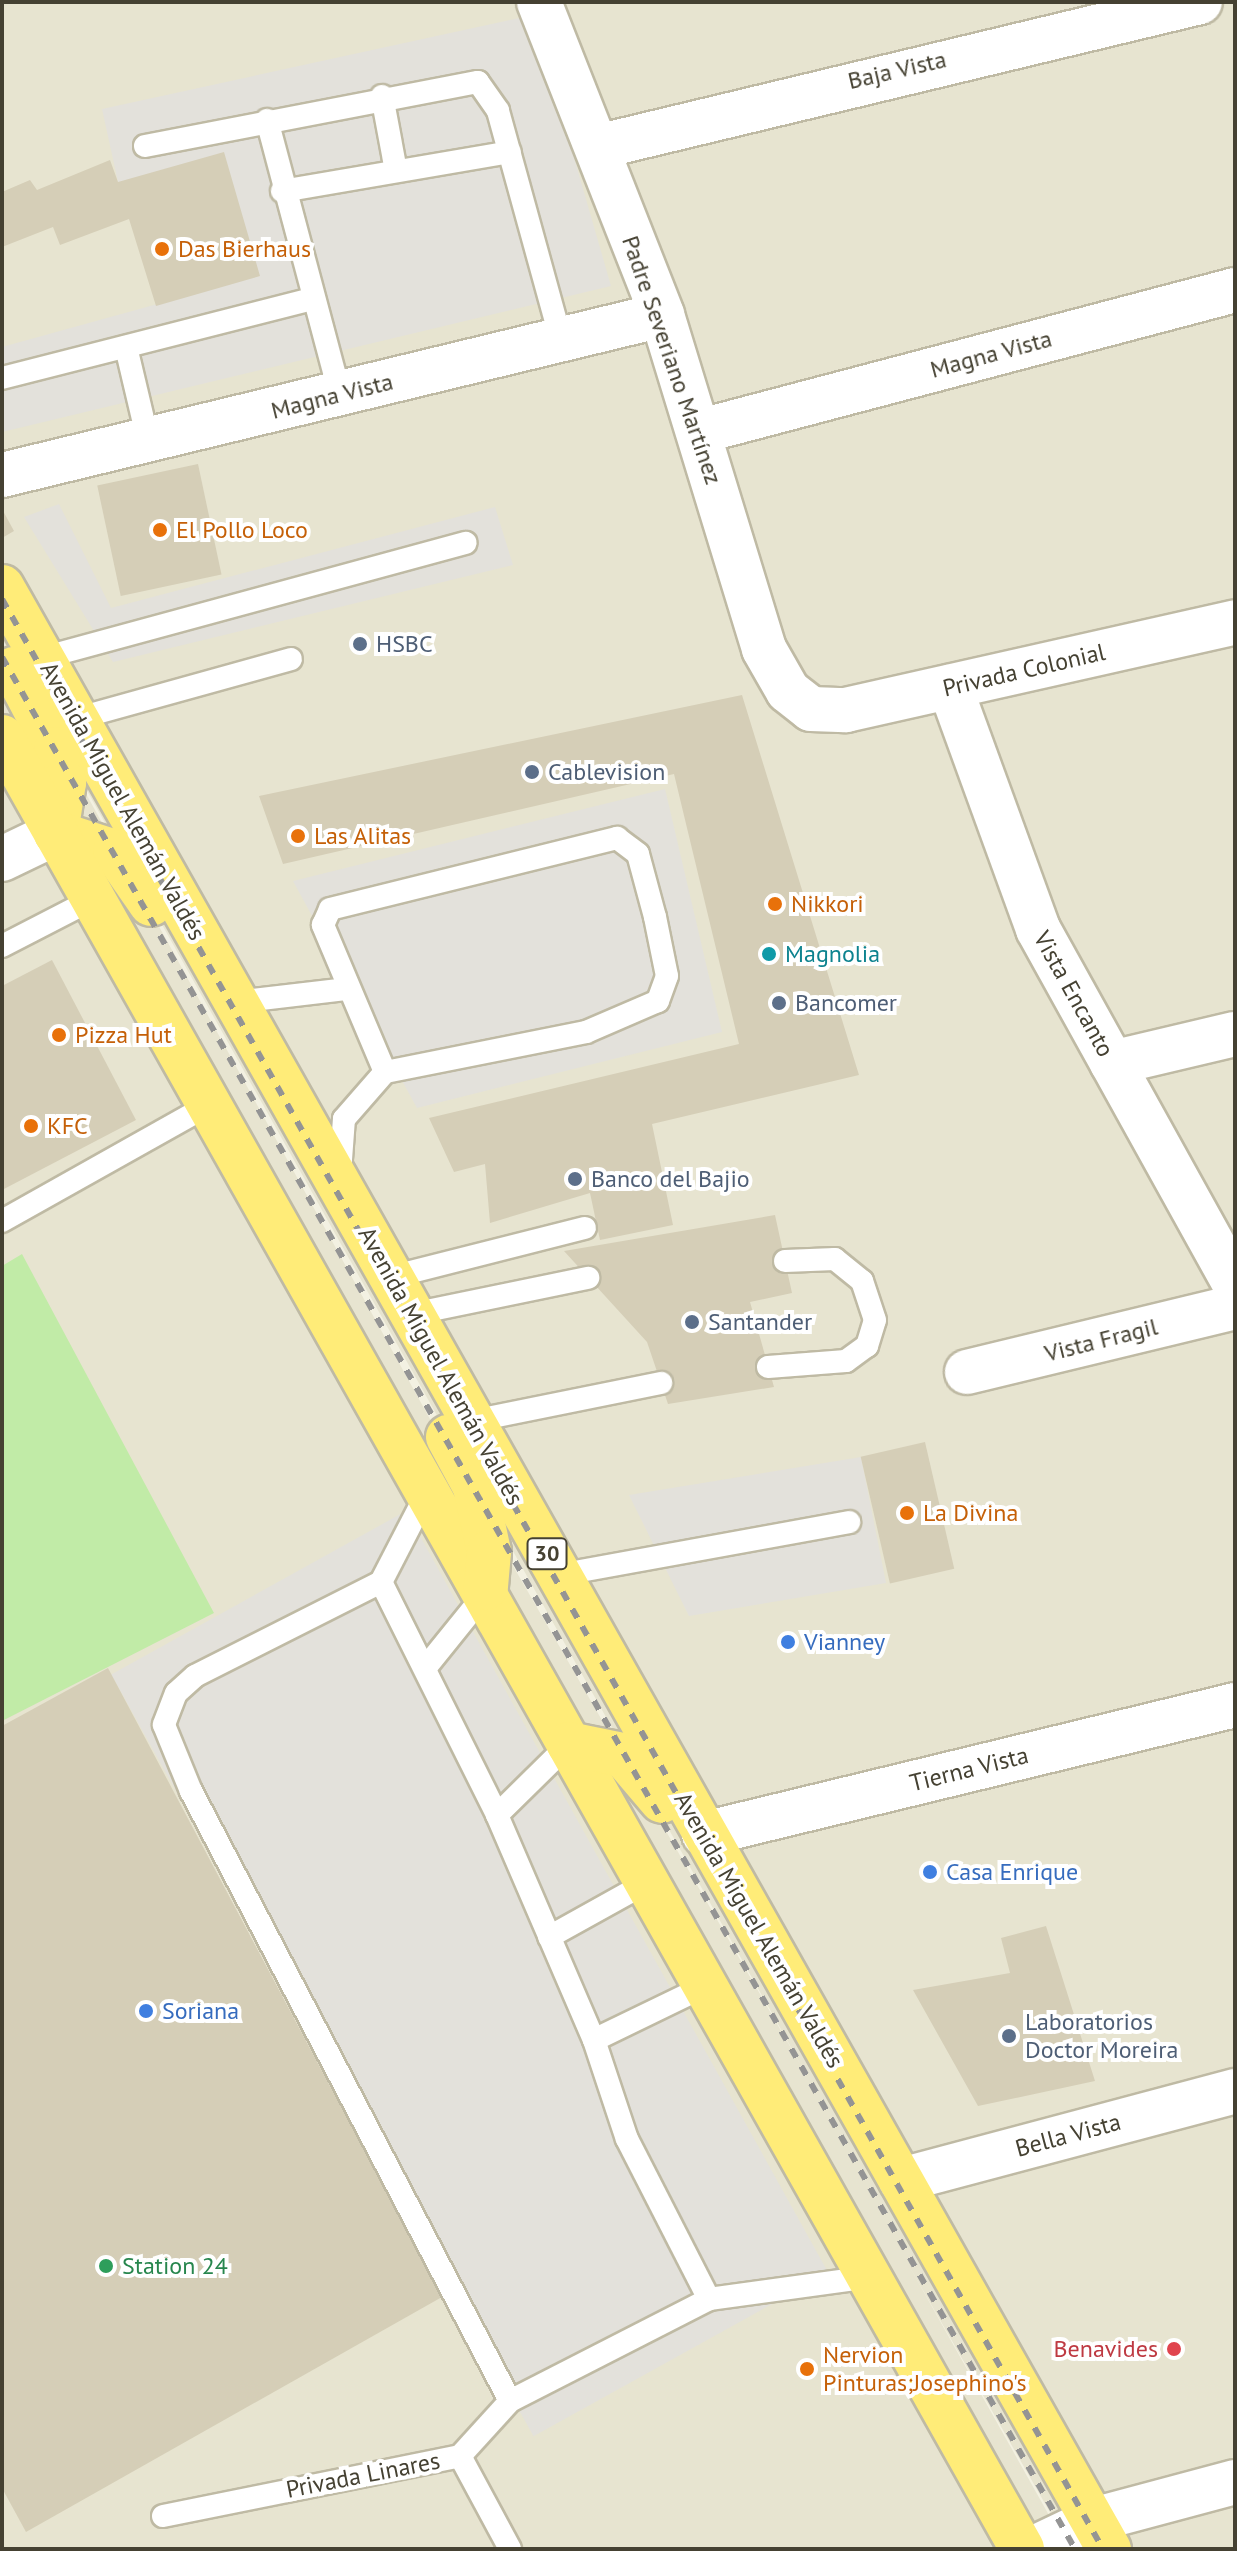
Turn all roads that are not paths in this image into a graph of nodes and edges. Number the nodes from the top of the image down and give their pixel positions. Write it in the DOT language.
graph roads {
  1 [pos="539,2"];
  2 [pos="1200,2"];
  3 [pos="382,96"];
  4 [pos="267,120"];
  5 [pos="145,146"];
  6 [pos="597,147"];
  7 [pos="510,152"];
  8 [pos="396,171"];
  9 [pos="282,191"];
  10 [pos="1235,290"];
  11 [pos="313,299"];
  12 [pos="662,315"];
  13 [pos="561,339"];
  14 [pos="126,347"];
  15 [pos="2,378"];
  16 [pos="340,394"];
  17 [pos="701,431"];
  18 [pos="148,440"];
  19 [pos="2,475"];
  20 [pos="466,543"];
  21 [pos="2,587"];
  22 [pos="1235,622"];
  23 [pos="2,638"];
  24 [pos="42,658"];
  25 [pos="291,659"];
  26 [pos="950,687"];
  27 [pos="811,709"];
  28 [pos="75,719"];
  29 [pos="2,737"];
  30 [pos="56,833"];
  31 [pos="2,859"];
  32 [pos="93,899"];
  33 [pos="2,946"];
  34 [pos="347,989"];
  35 [pos="236,1002"];
  36 [pos="1235,1034"];
  37 [pos="1112,1063"];
  38 [pos="385,1072"];
  39 [pos="209,1105"];
  40 [pos="339,1186"];
  41 [pos="2,1221"];
  42 [pos="585,1228"];
  43 [pos="785,1261"];
  44 [pos="588,1278"];
  45 [pos="1235,1285"];
  46 [pos="401,1296"];
  47 [pos="1235,1307"];
  48 [pos="768,1367"];
  49 [pos="967,1372"];
  50 [pos="661,1383"];
  51 [pos="472,1421"];
  52 [pos="428,1491"];
  53 [pos="849,1522"];
  54 [pos="558,1575"];
  55 [pos="381,1582"];
  56 [pos="485,1594"];
  57 [pos="426,1667"];
  58 [pos="1235,1705"];
  59 [pos="569,1744"];
  60 [pos="497,1815"];
  61 [pos="704,1834"];
  62 [pos="648,1882"];
  63 [pos="549,1937"];
  64 [pos="705,1986"];
  65 [pos="594,2040"];
  66 [pos="1235,2091"];
  67 [pos="901,2180"];
  68 [pos="870,2277"];
  69 [pos="709,2299"];
  70 [pos="510,2401"];
  71 [pos="460,2456"];
  72 [pos="1235,2482"];
  73 [pos="163,2516"];
  74 [pos="1101,2535"];
  75 [pos="510,2549"];
  76 [pos="1022,2549"];
  77 [pos="1032,2549"];
  1 -- 6 [label="street, Padre Severiano Martínez"];
  2 -- 6 [label="street, Baja Vista"];
  3 -- 4 [label="lane"];
  3 -- 7 [label="lane"];
  3 -- 8 [label="lane"];
  4 -- 5 [label="lane"];
  4 -- 9 [label="lane"];
  6 -- 12 [label="street, Padre Severiano Martínez"];
  7 -- 8 [label="lane"];
  7 -- 13 [label="lane"];
  8 -- 9 [label="lane"];
  9 -- 11 [label="lane"];
  10 -- 17 [label="street, Magna Vista"];
  11 -- 14 [label="lane"];
  11 -- 16 [label="lane"];
  12 -- 13 [label="street, Magna Vista"];
  12 -- 17 [label="street, Padre Severiano Martínez"];
  13 -- 16 [label="street, Magna Vista"];
  14 -- 15 [label="lane"];
  14 -- 18 [label="lane"];
  16 -- 18 [label="street, Magna Vista"];
  17 -- 27 [label="street, Padre Severiano Martínez"];
  18 -- 19 [label="street, Magna Vista"];
  20 -- 24 [label="lane"];
  21 -- 24 [label="highway, Avenida Miguel Alemán Valdés / 30"];
  22 -- 26 [label="street, Privada Colonial"];
  23 -- 30 [label="highway"];
  24 -- 28 [label="highway, Avenida Miguel Alemán Valdés / 30"];
  25 -- 28 [label="lane"];
  26 -- 27 [label="street, Privada Colonial"];
  26 -- 37 [label="street, Vista Encanto"];
  28 -- 35 [label="highway, Avenida Miguel Alemán Valdés / 30"];
  29 -- 30 [label="highway"];
  30 -- 31 [label="street"];
  30 -- 32 [label="highway"];
  30 -- 35 [label="highway"];
  32 -- 33 [label="lane"];
  32 -- 39 [label="highway"];
  34 -- 35 [label="lane"];
  34 -- 38 [label="lane"];
  34 -- 38 [label="lane"];
  35 -- 40 [label="highway, Avenida Miguel Alemán Valdés / 30"];
  36 -- 37 [label="street"];
  37 -- 45 [label="street, Vista Encanto"];
  38 -- 40 [label="lane"];
  39 -- 41 [label="lane"];
  39 -- 52 [label="highway"];
  40 -- 46 [label="highway, Avenida Miguel Alemán Valdés / 30"];
  42 -- 46 [label="lane"];
  43 -- 48 [label="lane"];
  44 -- 46 [label="lane"];
  46 -- 51 [label="highway, Avenida Miguel Alemán Valdés / 30"];
  46 -- 56 [label="highway"];
  47 -- 49 [label="street, Vista Fragil"];
  50 -- 51 [label="lane"];
  51 -- 54 [label="highway, Avenida Miguel Alemán Valdés / 30"];
  52 -- 55 [label="lane"];
  52 -- 56 [label="highway"];
  53 -- 54 [label="lane"];
  54 -- 61 [label="highway, Avenida Miguel Alemán Valdés / 30"];
  55 -- 57 [label="lane"];
  55 -- 70 [label="lane"];
  56 -- 57 [label="lane"];
  56 -- 59 [label="highway"];
  57 -- 60 [label="lane"];
  58 -- 61 [label="street, Tierna Vista"];
  59 -- 60 [label="lane"];
  59 -- 61 [label="highway"];
  59 -- 62 [label="highway"];
  60 -- 63 [label="lane"];
  61 -- 67 [label="highway, Avenida Miguel Alemán Valdés / 30"];
  62 -- 63 [label="lane"];
  62 -- 64 [label="highway"];
  63 -- 65 [label="lane"];
  64 -- 65 [label="lane"];
  64 -- 68 [label="highway"];
  65 -- 69 [label="lane"];
  66 -- 67 [label="street, Bella Vista"];
  67 -- 74 [label="highway, Avenida Miguel Alemán Valdés / 30"];
  68 -- 69 [label="lane"];
  68 -- 76 [label="highway"];
  69 -- 70 [label="lane"];
  70 -- 71 [label="lane"];
  71 -- 73 [label="lane, Privada Linares"];
  71 -- 75 [label="lane, Privada Linares"];
  72 -- 74 [label="street"];
  74 -- 77 [label="street"];
}
